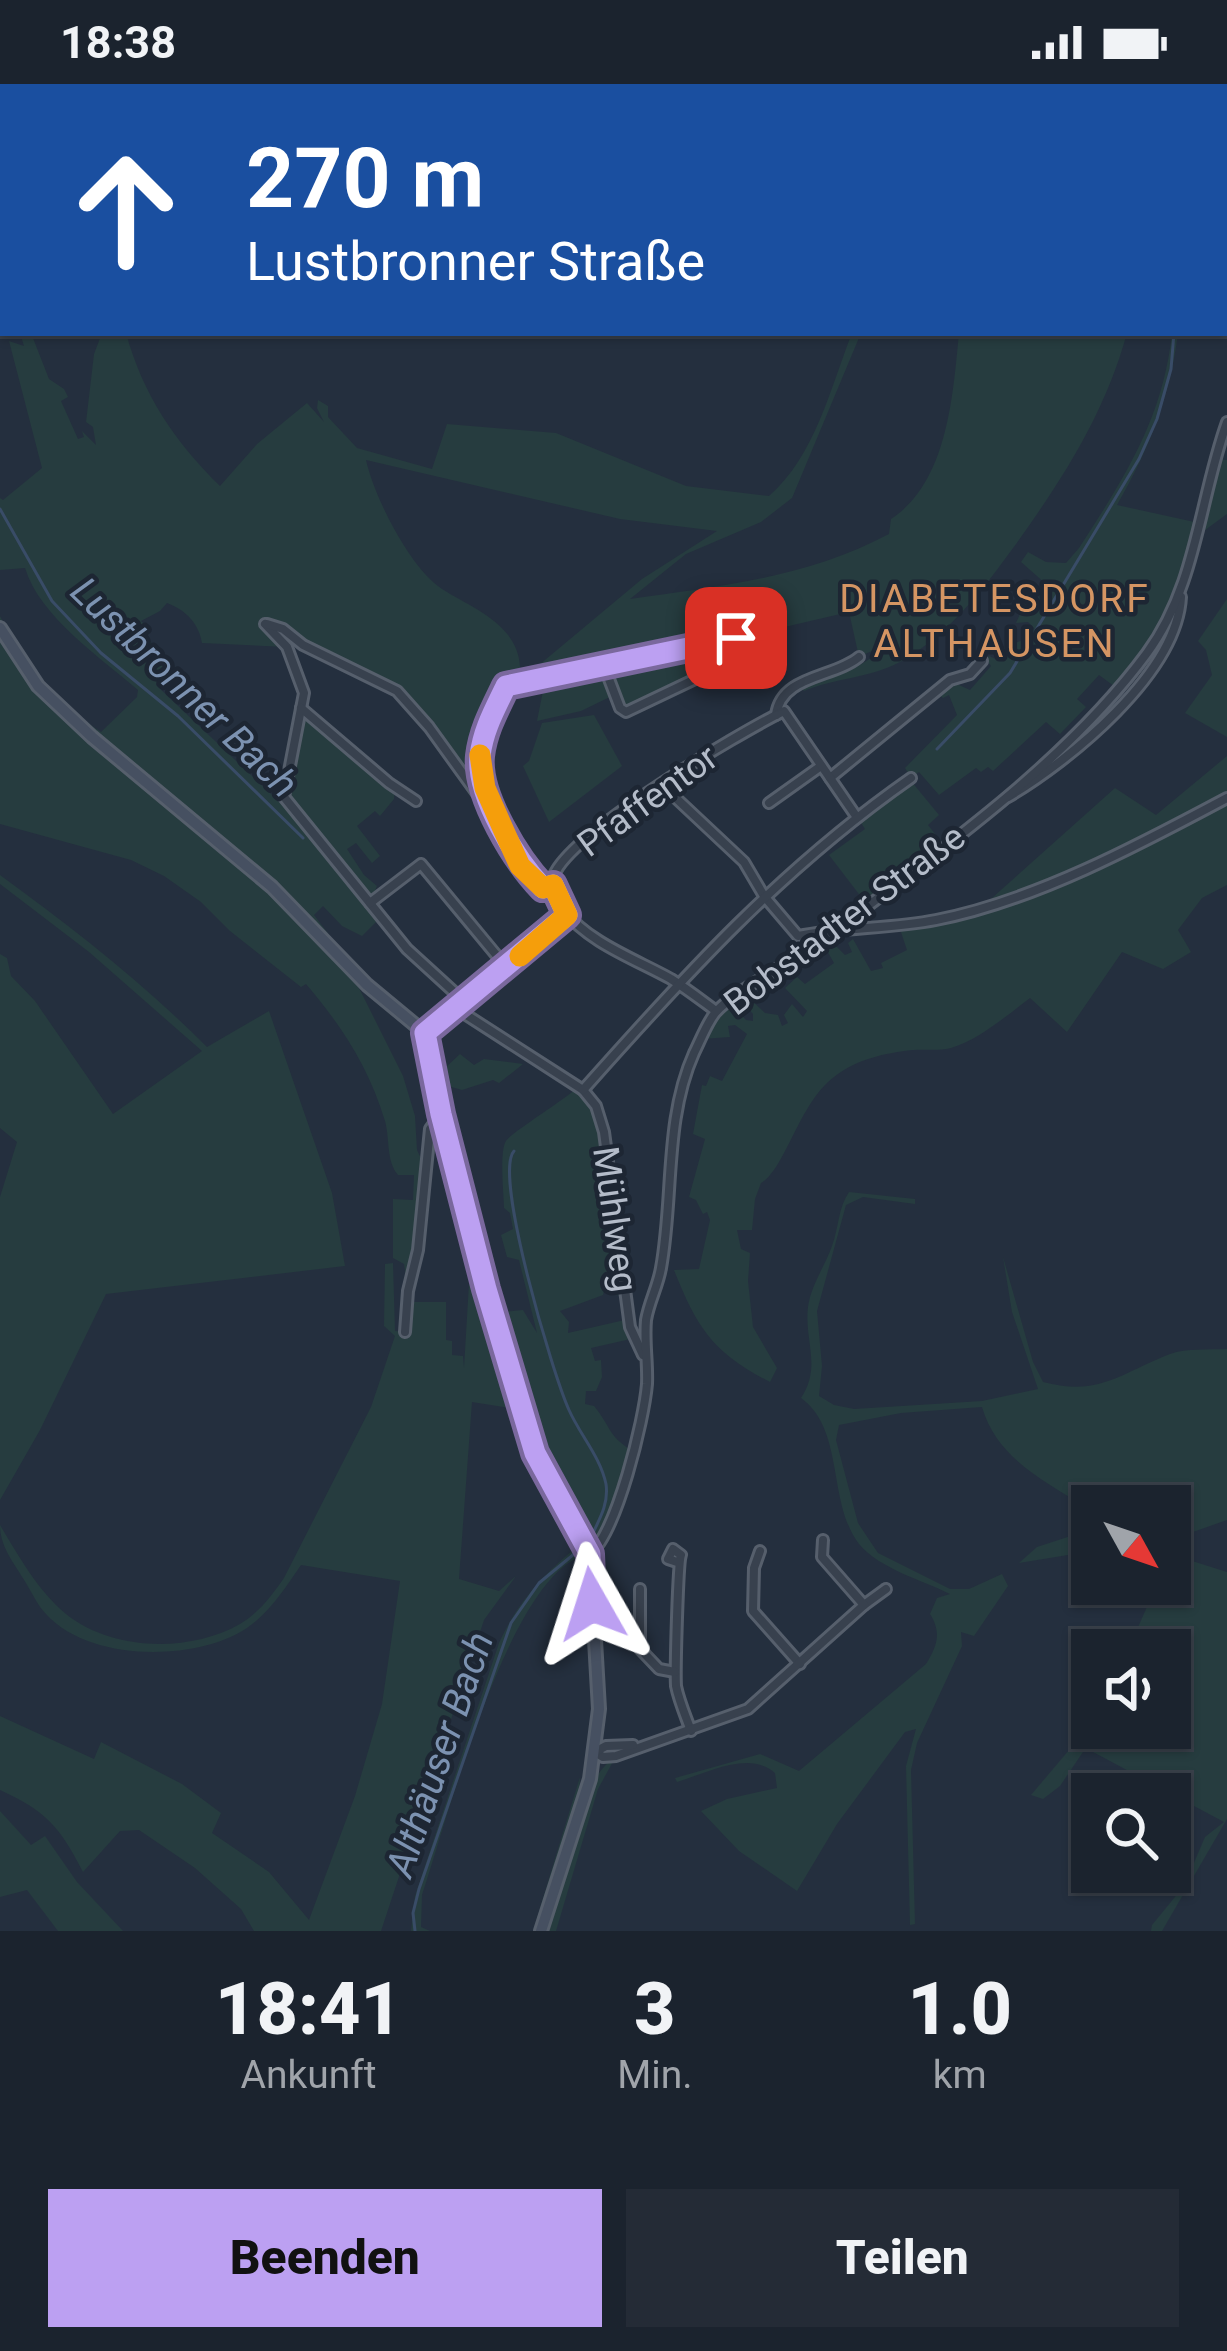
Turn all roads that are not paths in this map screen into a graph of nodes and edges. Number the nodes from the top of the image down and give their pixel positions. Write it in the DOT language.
graph roads {
  1 [pos="1227,422"];
  2 [pos="0,628"];
  3 [pos="859,657"];
  4 [pos="982,661"];
  5 [pos="604,666"];
  6 [pos="301,708"];
  7 [pos="780,713"];
  8 [pos="821,766"];
  9 [pos="830,778"];
  10 [pos="910,778"];
  11 [pos="662,785"];
  12 [pos="1227,798"];
  13 [pos="416,801"];
  14 [pos="769,803"];
  15 [pos="856,816"];
  16 [pos="504,831"];
  17 [pos="553,885"];
  18 [pos="764,896"];
  19 [pos="370,903"];
  20 [pos="567,915"];
  21 [pos="837,929"];
  22 [pos="507,968"];
  23 [pos="677,983"];
  24 [pos="461,1006"];
  25 [pos="716,1011"];
  26 [pos="425,1033"];
  27 [pos="583,1090"];
  28 [pos="441,1114"];
  29 [pos="405,1332"];
  30 [pos="644,1356"];
  31 [pos="823,1540"];
  32 [pos="760,1551"];
  33 [pos="590,1554"];
  34 [pos="677,1562"];
  35 [pos="640,1589"];
  36 [pos="886,1589"];
  37 [pos="864,1605"];
  38 [pos="800,1664"];
  39 [pos="675,1672"];
  40 [pos="691,1731"];
  41 [pos="595,1752"];
  42 [pos="541,1931"];
  1 -- 21 [label="street, Bobstadter Straße"];
  2 -- 26 [label="street"];
  3 -- 7 [label="street, Pfaffentor"];
  4 -- 9 [label="street"];
  5 -- 5 [label="street"];
  5 -- 16 [label="street"];
  6 -- 13 [label="street"];
  6 -- 16 [label="street"];
  6 -- 19 [label="street"];
  7 -- 8 [label="street"];
  7 -- 11 [label="street, Pfaffentor"];
  8 -- 9 [label="street"];
  8 -- 14 [label="street"];
  9 -- 15 [label="street"];
  10 -- 15 [label="street"];
  11 -- 17 [label="street, Pfaffentor"];
  11 -- 18 [label="street"];
  12 -- 21 [label="street"];
  15 -- 18 [label="street"];
  16 -- 17 [label="street"];
  17 -- 20 [label="street, Pfaffentor"];
  18 -- 21 [label="street"];
  18 -- 23 [label="street"];
  19 -- 22 [label="street"];
  19 -- 24 [label="street"];
  20 -- 22 [label="street"];
  20 -- 23 [label="street"];
  21 -- 25 [label="street, Bobstadter Straße"];
  22 -- 24 [label="street"];
  23 -- 25 [label="street"];
  23 -- 27 [label="street"];
  24 -- 26 [label="street"];
  24 -- 27 [label="street"];
  25 -- 30 [label="street, Bobstadter Straße"];
  26 -- 28 [label="street"];
  27 -- 30 [label="street, Mühlweg"];
  28 -- 29 [label="street"];
  28 -- 33 [label="street"];
  30 -- 33 [label="street, Bobstadter Straße"];
  31 -- 37 [label="street"];
  32 -- 38 [label="street"];
  33 -- 41 [label="street"];
  34 -- 39 [label="street"];
  35 -- 39 [label="street"];
  36 -- 37 [label="street"];
  37 -- 38 [label="street"];
  38 -- 40 [label="street"];
  39 -- 40 [label="street"];
  40 -- 41 [label="street"];
  41 -- 42 [label="street"];
}
